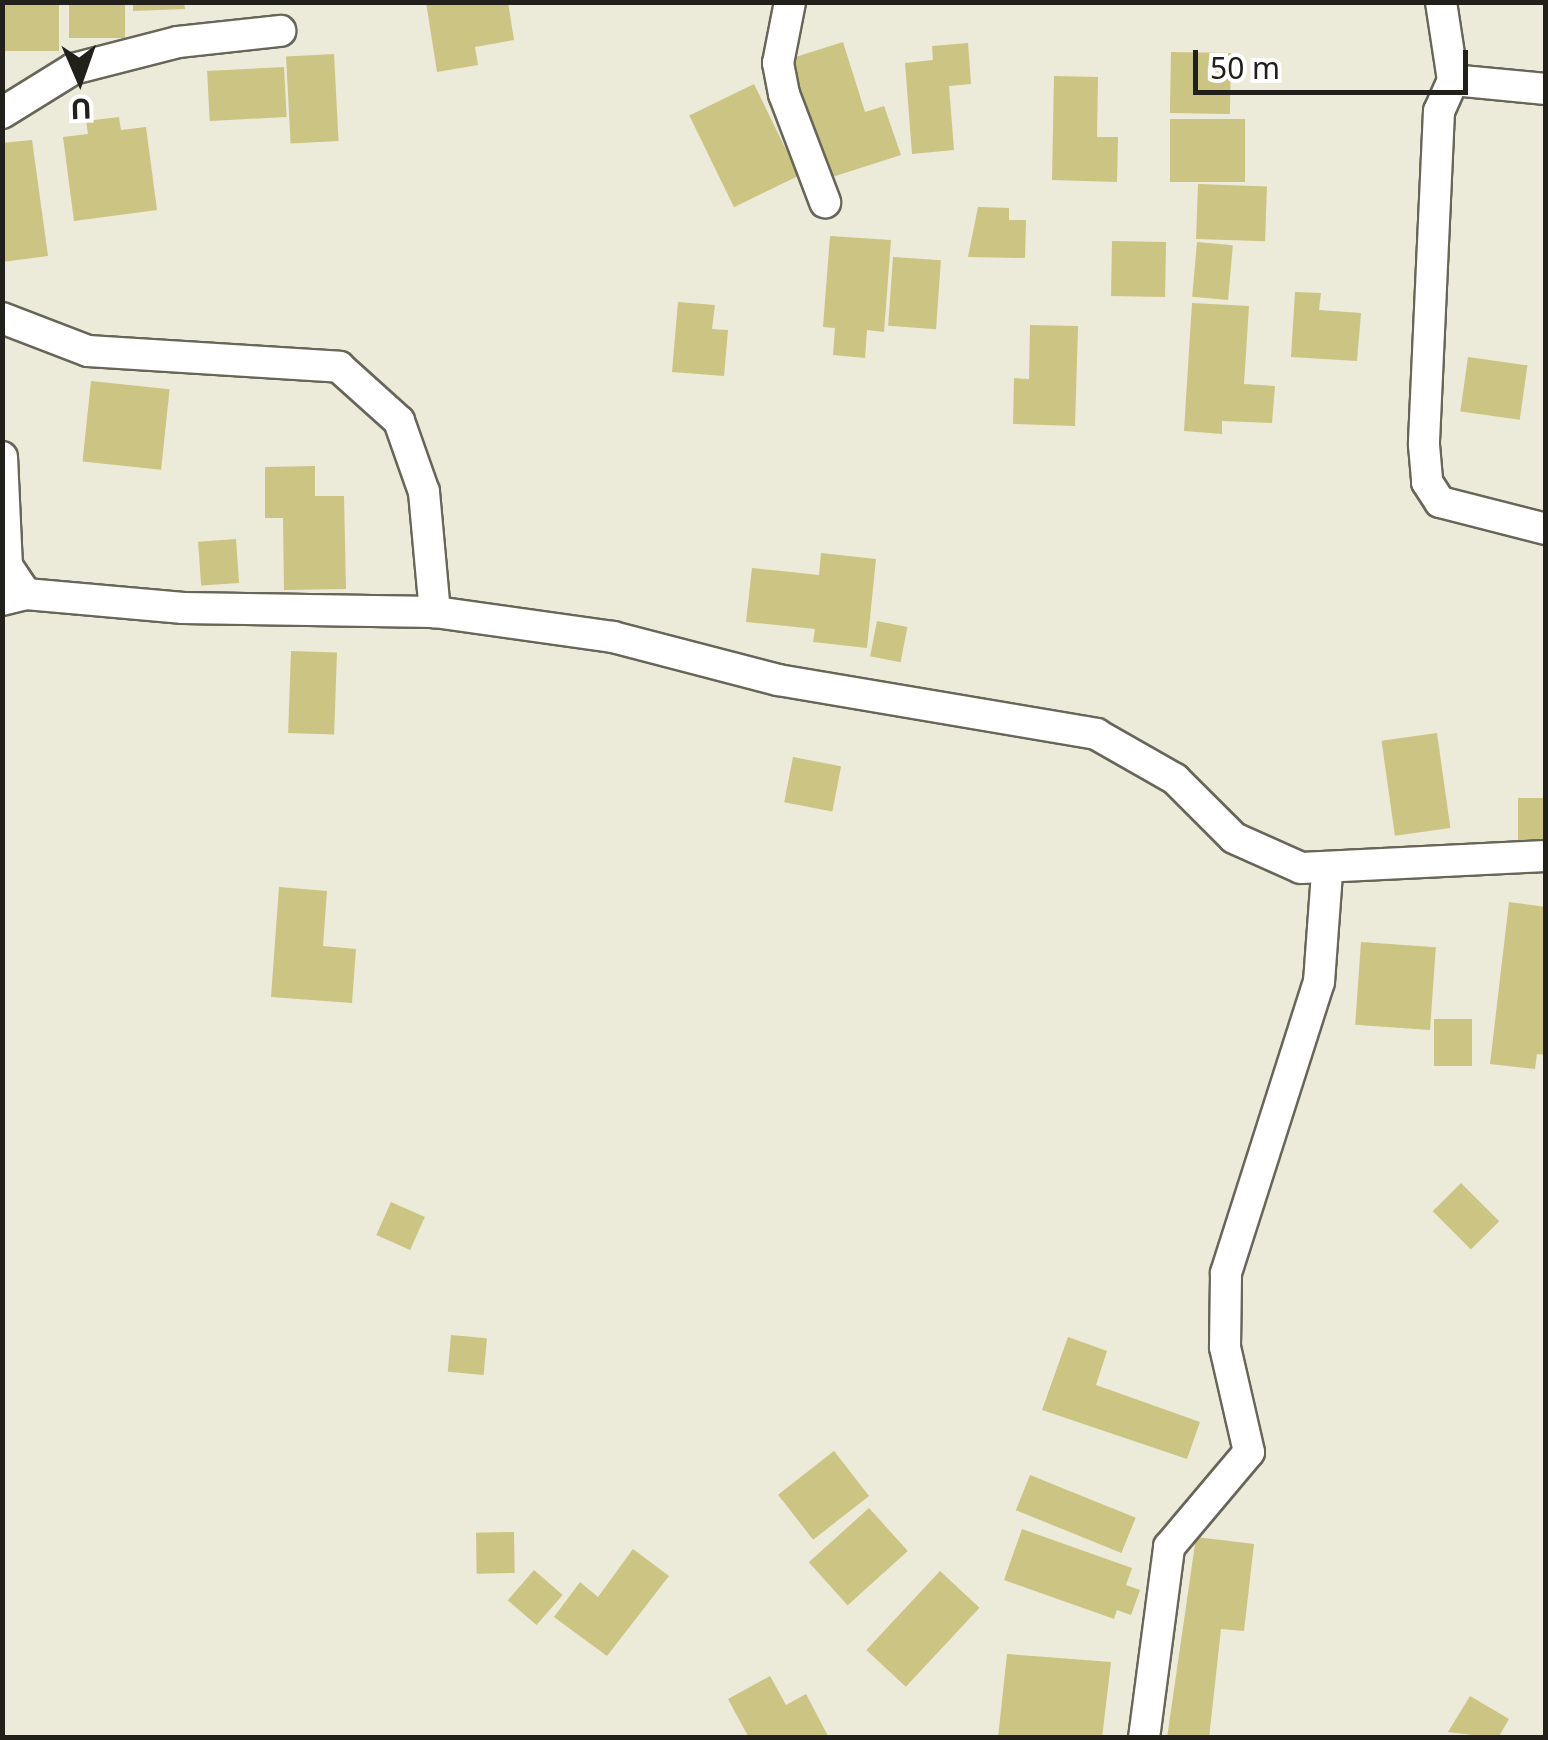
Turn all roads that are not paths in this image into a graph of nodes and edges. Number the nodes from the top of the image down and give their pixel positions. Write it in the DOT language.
graph roads {
  1 [pos="790,2"];
  2 [pos="1441,2"];
  3 [pos="280,31"];
  4 [pos="1453,80"];
  5 [pos="1546,90"];
  6 [pos="2,113"];
  7 [pos="826,202"];
  8 [pos="2,318"];
  9 [pos="2,457"];
  10 [pos="1546,530"];
  11 [pos="14,597"];
  12 [pos="435,612"];
  13 [pos="1546,856"];
  14 [pos="1327,872"];
  15 [pos="1144,1738"];
  1 -- 7 [label="street"];
  2 -- 4 [label="street"];
  3 -- 6 [label="street"];
  4 -- 5 [label="street"];
  4 -- 10 [label="street"];
  8 -- 12 [label="street"];
  9 -- 11 [label="street"];
  11 -- 12 [label="street"];
  12 -- 14 [label="street"];
  13 -- 14 [label="street"];
  14 -- 15 [label="street"];
}
